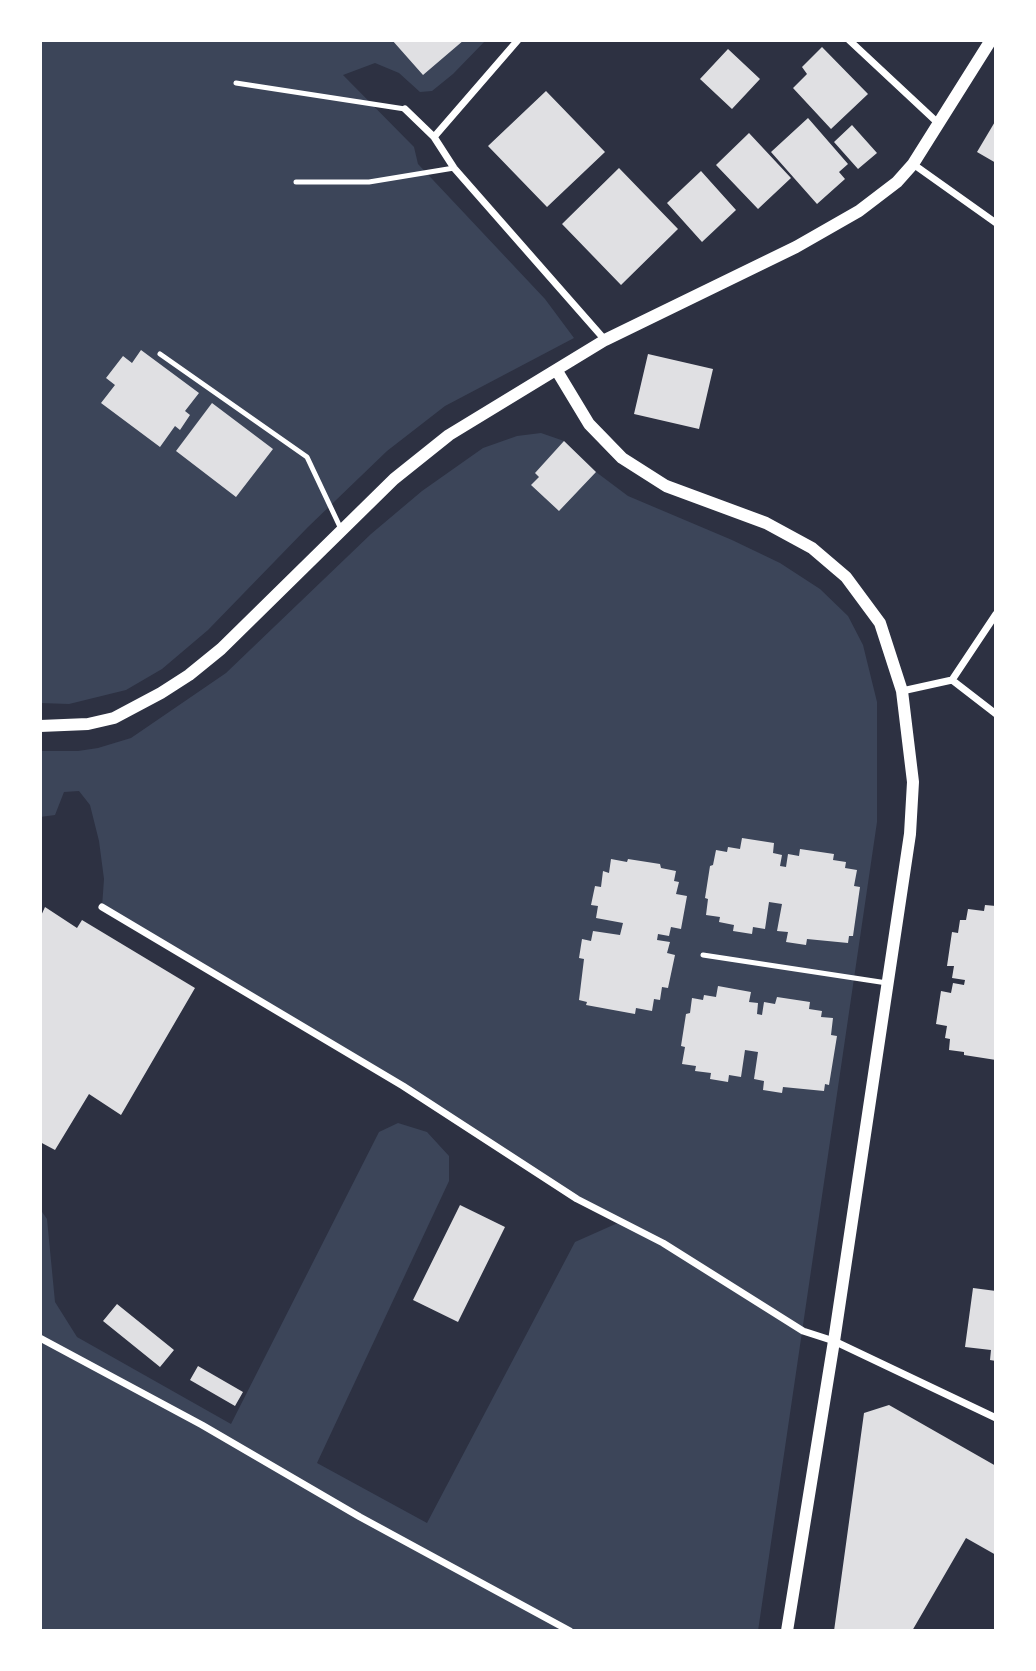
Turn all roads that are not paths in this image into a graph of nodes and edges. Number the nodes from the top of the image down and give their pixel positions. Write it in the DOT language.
graph roads {
  1 [pos="518,40"];
  2 [pos="849,40"];
  3 [pos="992,40"];
  4 [pos="236,83"];
  5 [pos="405,109"];
  6 [pos="939,124"];
  7 [pos="434,137"];
  8 [pos="913,164"];
  9 [pos="454,168"];
  10 [pos="296,182"];
  11 [pos="996,223"];
  12 [pos="605,340"];
  13 [pos="160,354"];
  14 [pos="556,370"];
  15 [pos="341,530"];
  16 [pos="996,614"];
  17 [pos="952,680"];
  18 [pos="902,691"];
  19 [pos="996,714"];
  20 [pos="40,726"];
  21 [pos="102,907"];
  22 [pos="703,955"];
  23 [pos="887,983"];
  24 [pos="40,1338"];
  25 [pos="834,1342"];
  26 [pos="996,1418"];
  27 [pos="570,1631"];
  28 [pos="787,1631"];
  1 -- 7 [label="street"];
  2 -- 6 [label="street"];
  3 -- 6 [label="street"];
  4 -- 5 [label="lane"];
  5 -- 7 [label="street"];
  6 -- 8 [label="street"];
  7 -- 9 [label="street"];
  8 -- 11 [label="street"];
  8 -- 12 [label="street"];
  9 -- 10 [label="lane"];
  9 -- 12 [label="street"];
  12 -- 14 [label="street"];
  13 -- 15 [label="lane"];
  14 -- 15 [label="street"];
  14 -- 18 [label="street"];
  15 -- 20 [label="street"];
  16 -- 17 [label="street"];
  17 -- 18 [label="street"];
  17 -- 19 [label="street"];
  18 -- 23 [label="street"];
  21 -- 25 [label="street"];
  22 -- 23 [label="lane"];
  23 -- 25 [label="street"];
  24 -- 27 [label="street"];
  25 -- 26 [label="street"];
  25 -- 28 [label="street"];
}
